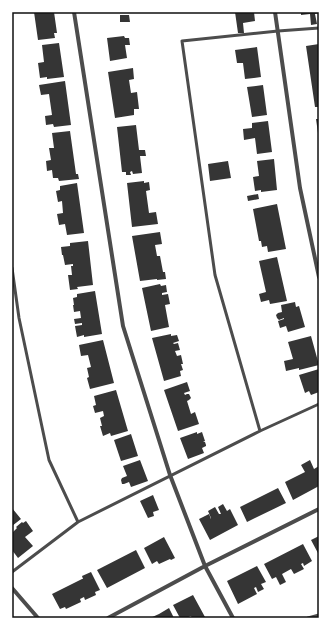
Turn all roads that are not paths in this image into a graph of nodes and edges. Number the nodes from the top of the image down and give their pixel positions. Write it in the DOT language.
graph roads {
  1 [pos="74,12"];
  2 [pos="275,12"];
  3 [pos="319,28"];
  4 [pos="278,31"];
  5 [pos="12,268"];
  6 [pos="319,277"];
  7 [pos="319,404"];
  8 [pos="260,431"];
  9 [pos="170,475"];
  10 [pos="319,509"];
  11 [pos="78,522"];
  12 [pos="206,566"];
  13 [pos="12,572"];
  14 [pos="12,588"];
  15 [pos="319,615"];
  16 [pos="38,618"];
  17 [pos="108,618"];
  18 [pos="233,618"];
  19 [pos="308,618"];
  1 -- 9 [label="street"];
  2 -- 4 [label="street"];
  3 -- 4 [label="lane"];
  4 -- 6 [label="street"];
  4 -- 8 [label="lane"];
  5 -- 11 [label="lane"];
  7 -- 8 [label="lane"];
  8 -- 9 [label="lane"];
  9 -- 11 [label="lane"];
  9 -- 12 [label="street"];
  10 -- 12 [label="street"];
  11 -- 13 [label="lane"];
  12 -- 17 [label="street"];
  12 -- 18 [label="street"];
  14 -- 16 [label="street"];
  15 -- 19 [label="lane"];
}
